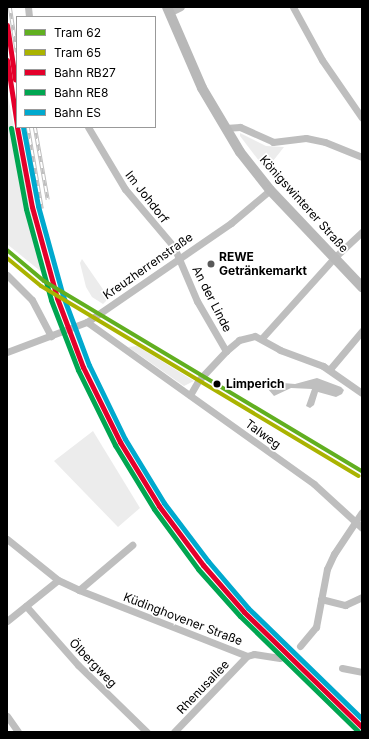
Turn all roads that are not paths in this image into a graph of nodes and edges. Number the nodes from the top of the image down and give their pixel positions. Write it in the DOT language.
graph roads {
  1 [pos="181,7"];
  2 [pos="294,7"];
  3 [pos="168,10"];
  4 [pos="362,118"];
  5 [pos="89,128"];
  6 [pos="225,128"];
  7 [pos="362,157"];
  8 [pos="270,190"];
  9 [pos="362,232"];
  10 [pos="179,257"];
  11 [pos="335,257"];
  12 [pos="7,275"];
  13 [pos="362,287"];
  14 [pos="87,322"];
  15 [pos="362,331"];
  16 [pos="52,336"];
  17 [pos="262,338"];
  18 [pos="226,351"];
  19 [pos="7,352"];
  20 [pos="330,369"];
  21 [pos="362,393"];
  22 [pos="190,395"];
  23 [pos="362,512"];
  24 [pos="355,521"];
  25 [pos="362,528"];
  26 [pos="7,539"];
  27 [pos="132,545"];
  28 [pos="58,580"];
  29 [pos="79,590"];
  30 [pos="362,597"];
  31 [pos="322,599"];
  32 [pos="26,606"];
  33 [pos="7,621"];
  34 [pos="300,646"];
  35 [pos="247,656"];
  36 [pos="280,658"];
  37 [pos="342,668"];
  38 [pos="362,672"];
  39 [pos="7,716"];
  40 [pos="18,732"];
  41 [pos="147,732"];
  42 [pos="174,732"];
  1 -- 3 [label="street"];
  2 -- 4 [label="street"];
  3 -- 6 [label="main road, Königswinterer Straße"];
  5 -- 10 [label="street, Im Johdorf"];
  6 -- 7 [label="street"];
  6 -- 8 [label="main road, Königswinterer Straße"];
  8 -- 10 [label="street, Kreuzherrenstraße"];
  8 -- 11 [label="main road, Königswinterer Straße"];
  9 -- 11 [label="street"];
  10 -- 14 [label="street, Kreuzherrenstraße"];
  10 -- 18 [label="street, An der Linde"];
  11 -- 13 [label="main road, Königswinterer Straße"];
  11 -- 17 [label="street"];
  12 -- 16 [label="street"];
  14 -- 16 [label="street, Kreuzherrenstraße"];
  14 -- 22 [label="street, Talweg"];
  15 -- 20 [label="street"];
  16 -- 19 [label="street, Kreuzherrenstraße"];
  17 -- 18 [label="street"];
  17 -- 20 [label="street"];
  18 -- 22 [label="street"];
  20 -- 21 [label="street"];
  22 -- 24 [label="street, Talweg"];
  23 -- 24 [label="street"];
  24 -- 25 [label="street, Talweg"];
  24 -- 31 [label="street"];
  26 -- 28 [label="street, Küdinghovener Straße"];
  27 -- 29 [label="street"];
  28 -- 29 [label="street, Küdinghovener Straße"];
  28 -- 32 [label="street"];
  29 -- 35 [label="street, Küdinghovener Straße"];
  30 -- 31 [label="street"];
  31 -- 34 [label="street"];
  32 -- 33 [label="street"];
  32 -- 41 [label="street, Ölbergweg"];
  35 -- 36 [label="street, Küdinghovener Straße"];
  35 -- 42 [label="street, Rhenusallee"];
  37 -- 38 [label="street"];
  39 -- 40 [label="street"];
}
